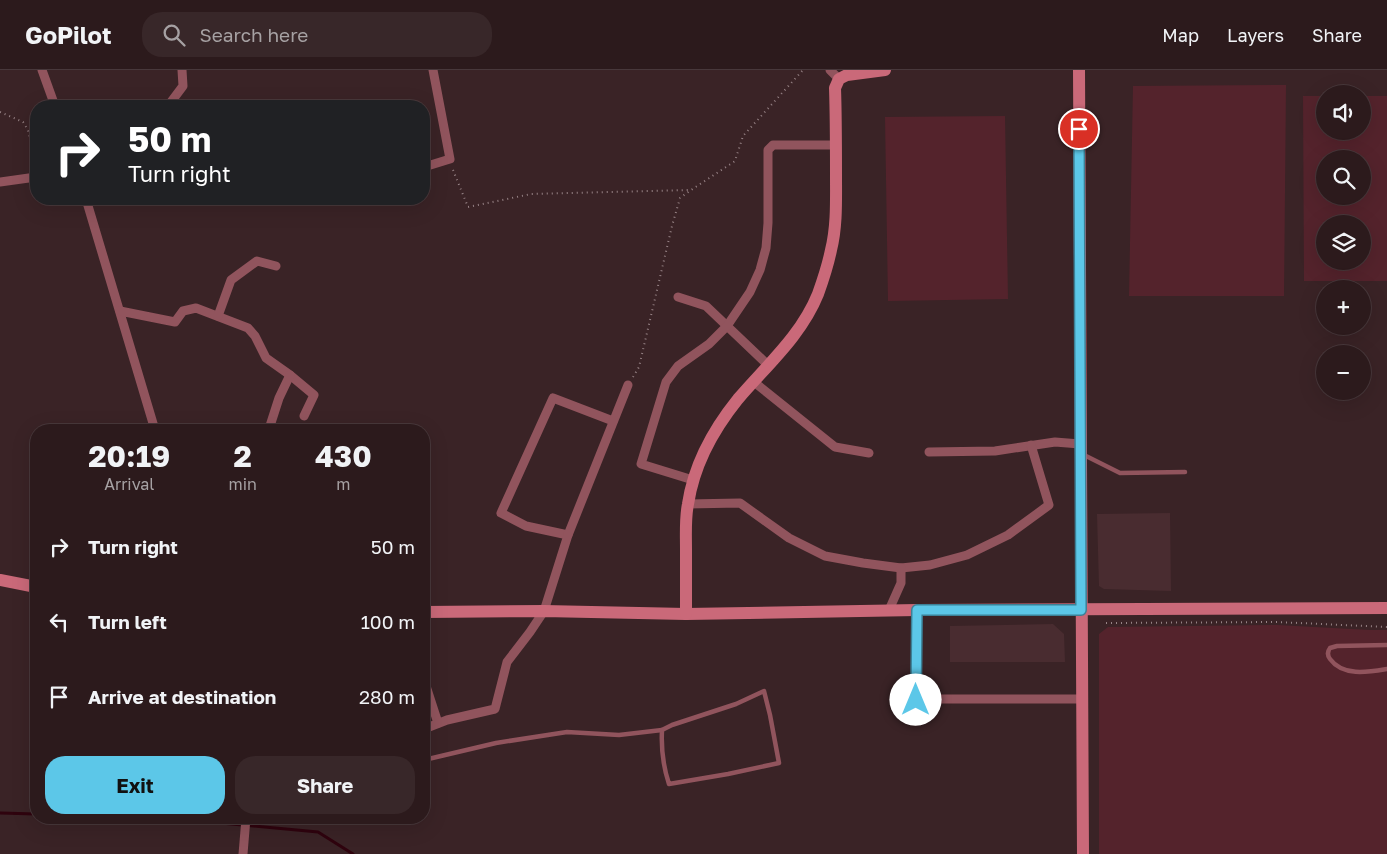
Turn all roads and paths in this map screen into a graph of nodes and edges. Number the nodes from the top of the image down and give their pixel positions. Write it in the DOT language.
graph roads {
  1 [pos="42,70"];
  2 [pos="182,70"];
  3 [pos="433,70"];
  4 [pos="803,70"];
  5 [pos="885,70"];
  6 [pos="1079,70"];
  7 [pos="835,74"];
  8 [pos="53,100"];
  9 [pos="172,100"];
  10 [pos="0,112"];
  11 [pos="30,138"];
  12 [pos="836,145"];
  13 [pos="450,159"];
  14 [pos="430,165"];
  15 [pos="30,178"];
  16 [pos="0,182"];
  17 [pos="691,190"];
  18 [pos="88,205"];
  19 [pos="276,266"];
  20 [pos="678,298"];
  21 [pos="120,311"];
  22 [pos="218,316"];
  23 [pos="727,326"];
  24 [pos="769,366"];
  25 [pos="290,374"];
  26 [pos="754,382"];
  27 [pos="628,385"];
  28 [pos="304,416"];
  29 [pos="613,421"];
  30 [pos="153,424"];
  31 [pos="271,424"];
  32 [pos="1031,445"];
  33 [pos="1080,448"];
  34 [pos="929,452"];
  35 [pos="869,453"];
  36 [pos="1185,472"];
  37 [pos="693,480"];
  38 [pos="688,504"];
  39 [pos="568,536"];
  40 [pos="900,568"];
  41 [pos="0,580"];
  42 [pos="30,587"];
  43 [pos="1387,608"];
  44 [pos="889,610"];
  45 [pos="917,610"];
  46 [pos="1081,610"];
  47 [pos="544,611"];
  48 [pos="430,612"];
  49 [pos="686,614"];
  50 [pos="1106,623"];
  51 [pos="1387,627"];
  52 [pos="1387,645"];
  53 [pos="1387,669"];
  54 [pos="430,698"];
  55 [pos="1082,699"];
  56 [pos="438,723"];
  57 [pos="430,726"];
  58 [pos="662,730"];
  59 [pos="430,759"];
  60 [pos="246,824"];
  61 [pos="242,854"];
  62 [pos="1083,854"];
  1 -- 8 [label="street"];
  2 -- 9 [label="street"];
  3 -- 13 [label="street"];
  4 -- 17 [label="path"];
  5 -- 7 [label="street"];
  6 -- 33 [label="street"];
  7 -- 12 [label="street"];
  10 -- 11 [label="path"];
  12 -- 23 [label="street"];
  12 -- 24 [label="street"];
  13 -- 14 [label="street"];
  13 -- 17 [label="path"];
  15 -- 16 [label="street"];
  17 -- 27 [label="path"];
  18 -- 21 [label="street"];
  19 -- 22 [label="street"];
  20 -- 23 [label="street"];
  21 -- 22 [label="street"];
  21 -- 30 [label="street"];
  22 -- 25 [label="street"];
  23 -- 24 [label="street"];
  23 -- 37 [label="street"];
  24 -- 26 [label="street"];
  25 -- 28 [label="street"];
  25 -- 31 [label="street"];
  26 -- 35 [label="street"];
  26 -- 37 [label="street"];
  27 -- 29 [label="street"];
  29 -- 39 [label="street"];
  29 -- 39 [label="street"];
  32 -- 33 [label="street"];
  32 -- 34 [label="street"];
  32 -- 40 [label="street"];
  33 -- 36 [label="lane"];
  33 -- 46 [label="street"];
  37 -- 38 [label="street"];
  38 -- 40 [label="street"];
  38 -- 49 [label="street"];
  39 -- 47 [label="street"];
  40 -- 44 [label="street"];
  41 -- 42 [label="street"];
  43 -- 46 [label="street"];
  44 -- 45 [label="street"];
  44 -- 49 [label="street"];
  45 -- 46 [label="street"];
  45 -- 55 [label="street"];
  46 -- 55 [label="street"];
  47 -- 48 [label="street"];
  47 -- 49 [label="street"];
  47 -- 56 [label="street"];
  50 -- 51 [label="path"];
  52 -- 53 [label="lane"];
  54 -- 56 [label="street"];
  55 -- 62 [label="street"];
  56 -- 57 [label="street"];
  58 -- 58 [label="lane"];
  58 -- 59 [label="lane"];
  60 -- 61 [label="street"];
}
